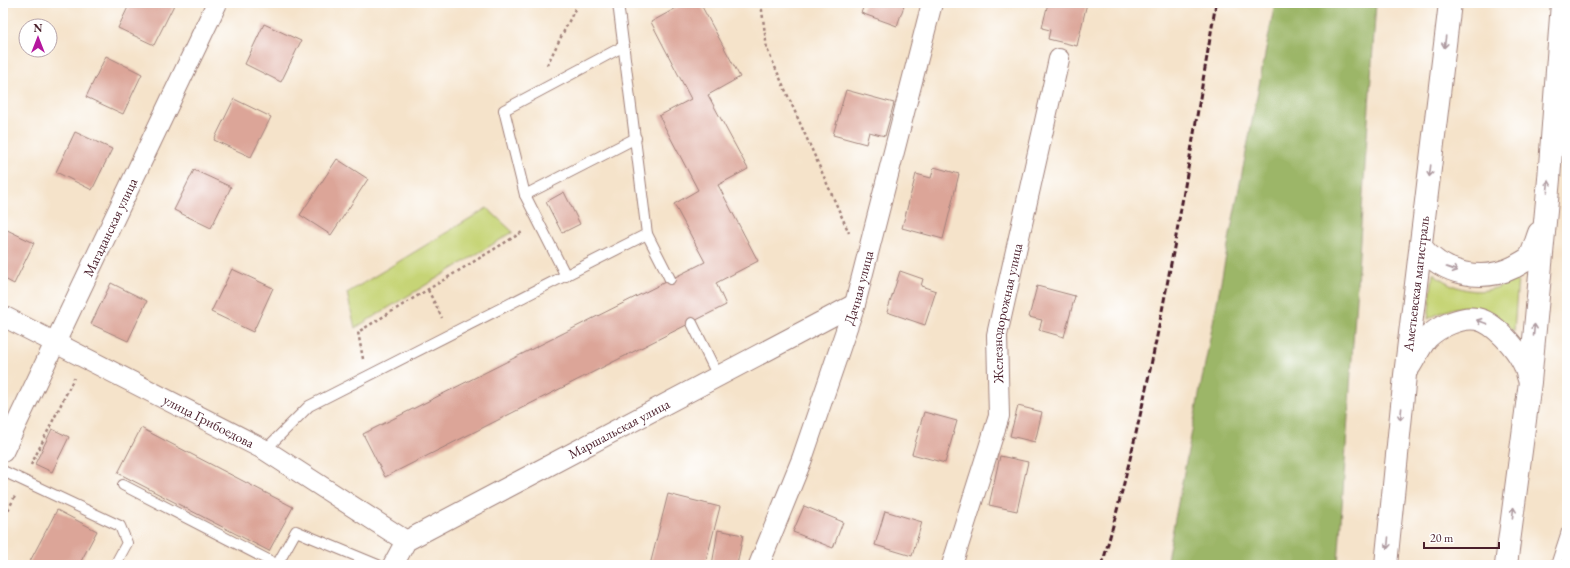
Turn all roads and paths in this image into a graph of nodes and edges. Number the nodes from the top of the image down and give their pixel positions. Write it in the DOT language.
graph roads {
  1 [pos="218,3"];
  2 [pos="578,3"];
  3 [pos="618,3"];
  4 [pos="761,3"];
  5 [pos="932,3"];
  6 [pos="1450,3"];
  7 [pos="1562,3"];
  8 [pos="624,46"];
  9 [pos="1059,59"];
  10 [pos="533,94"];
  11 [pos="636,138"];
  12 [pos="525,195"];
  13 [pos="1546,212"];
  14 [pos="538,222"];
  15 [pos="647,234"];
  16 [pos="1421,246"];
  17 [pos="864,267"];
  18 [pos="566,276"];
  19 [pos="670,280"];
  20 [pos="428,290"];
  21 [pos="855,304"];
  22 [pos="3,316"];
  23 [pos="692,323"];
  24 [pos="451,334"];
  25 [pos="55,341"];
  26 [pos="84,357"];
  27 [pos="1405,375"];
  28 [pos="718,376"];
  29 [pos="366,377"];
  30 [pos="1530,382"];
  31 [pos="265,450"];
  32 [pos="3,452"];
  33 [pos="3,470"];
  34 [pos="23,480"];
  35 [pos="123,485"];
  36 [pos="3,521"];
  37 [pos="1567,531"];
  38 [pos="406,541"];
  39 [pos="115,565"];
  40 [pos="278,565"];
  41 [pos="378,565"];
  42 [pos="393,565"];
  43 [pos="759,565"];
  44 [pos="952,565"];
  45 [pos="1386,565"];
  46 [pos="1506,565"];
  47 [pos="1556,565"];
  1 -- 25 [label="street, Магаданская улица"];
  2 -- 10 [label="path"];
  3 -- 8 [label="lane"];
  4 -- 17 [label="path"];
  5 -- 17 [label="street, Дачная улица"];
  6 -- 16 [label="main road, Аметьевская магистраль, one-way"];
  13 -- 7 [label="main road, one-way"];
  8 -- 10 [label="lane"];
  8 -- 11 [label="lane"];
  9 -- 44 [label="street, Железнодорожная улица"];
  10 -- 12 [label="lane"];
  11 -- 12 [label="lane"];
  11 -- 15 [label="lane"];
  12 -- 14 [label="lane"];
  16 -- 13 [label="main road, one-way"];
  30 -- 13 [label="main road, one-way"];
  14 -- 18 [label="lane"];
  14 -- 20 [label="path"];
  15 -- 18 [label="lane"];
  15 -- 19 [label="lane"];
  16 -- 27 [label="main road, Аметьевская магистраль"];
  17 -- 21 [label="street, Дачная улица"];
  18 -- 24 [label="lane"];
  20 -- 24 [label="path"];
  20 -- 29 [label="path"];
  21 -- 28 [label="street, Маршальская улица"];
  21 -- 43 [label="street, Дачная улица"];
  22 -- 25 [label="street, улица Грибоедова"];
  23 -- 28 [label="lane"];
  24 -- 29 [label="lane"];
  25 -- 26 [label="street, улица Грибоедова"];
  25 -- 32 [label="street, Магаданская улица"];
  26 -- 31 [label="street, улица Грибоедова"];
  26 -- 34 [label="path"];
  30 -- 27 [label="main road, one-way"];
  27 -- 45 [label="main road, Аметьевская магистраль, one-way"];
  28 -- 38 [label="street, Маршальская улица"];
  29 -- 31 [label="lane"];
  46 -- 30 [label="main road, one-way"];
  31 -- 38 [label="street, улица Грибоедова"];
  33 -- 34 [label="lane"];
  34 -- 36 [label="path"];
  34 -- 39 [label="lane"];
  35 -- 40 [label="lane"];
  37 -- 47 [label="lane"];
  38 -- 42 [label="street"];
  40 -- 41 [label="lane"];
}
